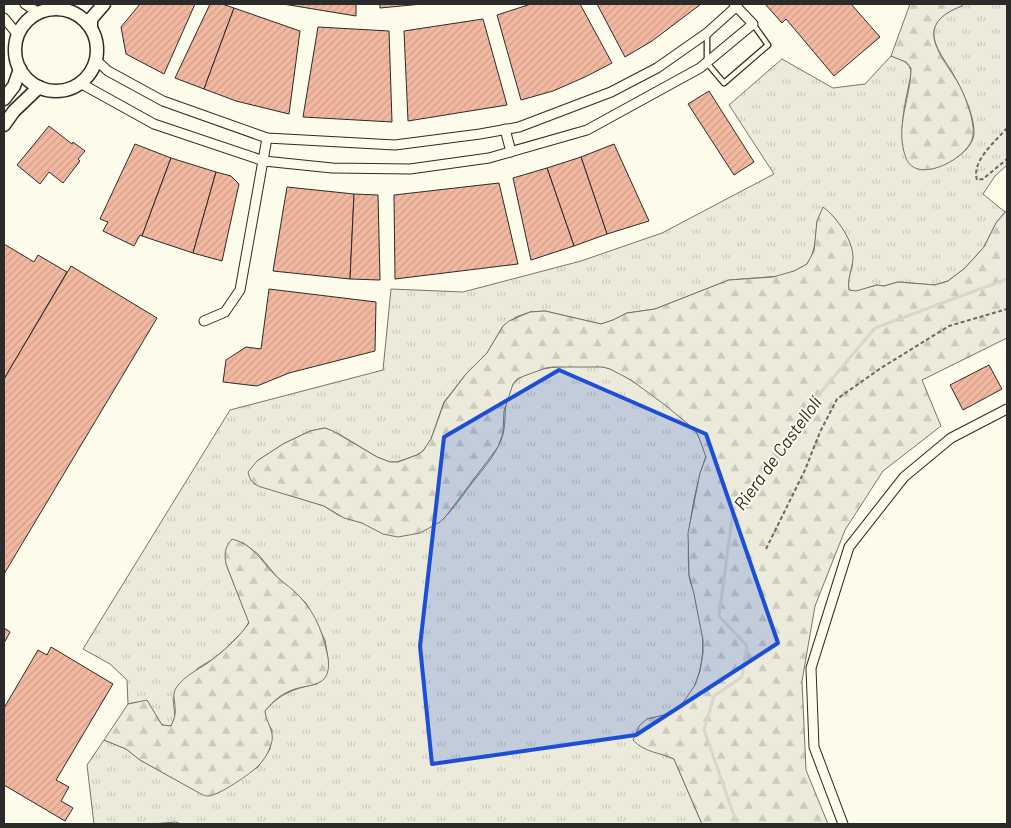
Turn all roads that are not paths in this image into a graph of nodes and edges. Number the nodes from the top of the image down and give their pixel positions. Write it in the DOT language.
graph roads {
  1 [pos="24,4"];
  2 [pos="83,4"];
  3 [pos="104,4"];
  4 [pos="736,5"];
  5 [pos="66,10"];
  6 [pos="39,13"];
  7 [pos="4,18"];
  8 [pos="753,24"];
  9 [pos="91,28"];
  10 [pos="707,33"];
  11 [pos="18,35"];
  12 [pos="96,60"];
  13 [pos="707,63"];
  14 [pos="20,69"];
  15 [pos="80,83"];
  16 [pos="39,87"];
  17 [pos="4,99"];
  18 [pos="4,124"];
  19 [pos="505,129"];
  20 [pos="267,138"];
  21 [pos="511,152"];
  22 [pos="264,161"];
  23 [pos="204,321"];
  24 [pos="1007,409"];
  25 [pos="843,824"];
  1 -- 6 [label="street"];
  2 -- 5 [label="street"];
  3 -- 9 [label="street"];
  4 -- 8 [label="street"];
  4 -- 10 [label="street"];
  5 -- 6 [label="street"];
  5 -- 9 [label="street"];
  6 -- 11 [label="street"];
  7 -- 11 [label="street"];
  8 -- 13 [label="street"];
  8 -- 13 [label="lane"];
  9 -- 12 [label="street"];
  10 -- 13 [label="lane"];
  10 -- 19 [label="street"];
  11 -- 14 [label="street"];
  12 -- 15 [label="street"];
  12 -- 20 [label="street"];
  13 -- 21 [label="street"];
  14 -- 16 [label="street"];
  14 -- 17 [label="street"];
  15 -- 16 [label="street"];
  15 -- 22 [label="street"];
  16 -- 18 [label="street"];
  19 -- 20 [label="street"];
  19 -- 21 [label="street"];
  20 -- 22 [label="street"];
  21 -- 22 [label="street"];
  22 -- 23 [label="street"];
  24 -- 25 [label="street"];
}
